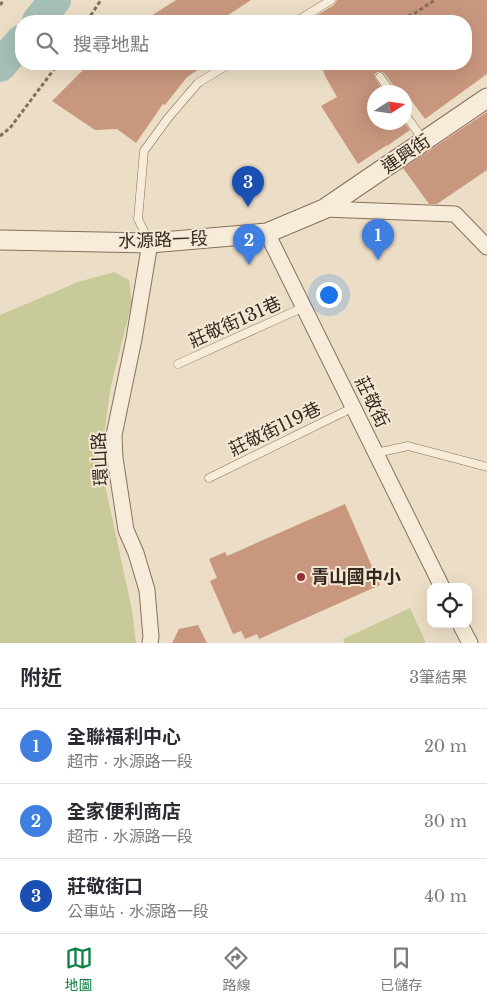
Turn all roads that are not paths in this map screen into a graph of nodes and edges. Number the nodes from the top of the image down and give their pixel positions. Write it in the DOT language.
graph roads {
  1 [pos="331,0"];
  2 [pos="307,15"];
  3 [pos="219,70"];
  4 [pos="380,77"];
  5 [pos="386,85"];
  6 [pos="487,98"];
  7 [pos="412,124"];
  8 [pos="424,141"];
  9 [pos="324,209"];
  10 [pos="267,233"];
  11 [pos="0,240"];
  12 [pos="150,243"];
  13 [pos="487,246"];
  14 [pos="304,307"];
  15 [pos="178,364"];
  16 [pos="354,407"];
  17 [pos="376,453"];
  18 [pos="487,467"];
  19 [pos="209,478"];
  20 [pos="440,583"];
  21 [pos="462,628"];
  22 [pos="150,643"];
  23 [pos="470,643"];
  1 -- 2 [label="lane"];
  3 -- 12 [label="lane"];
  4 -- 5 [label="lane"];
  6 -- 8 [label="street, 連興街"];
  7 -- 8 [label="lane"];
  8 -- 9 [label="street, 連興街"];
  9 -- 10 [label="street, 水源路一段"];
  9 -- 13 [label="street, 水源路一段"];
  10 -- 12 [label="street, 水源路一段"];
  10 -- 14 [label="street, 莊敬街"];
  11 -- 12 [label="street, 水源路一段"];
  12 -- 22 [label="street, 環山路"];
  14 -- 15 [label="lane, 莊敬街131巷"];
  14 -- 16 [label="street, 莊敬街"];
  16 -- 17 [label="street, 莊敬街"];
  16 -- 19 [label="lane, 莊敬街119巷"];
  17 -- 18 [label="lane"];
  17 -- 20 [label="street, 莊敬街"];
  21 -- 23 [label="street"];
}
